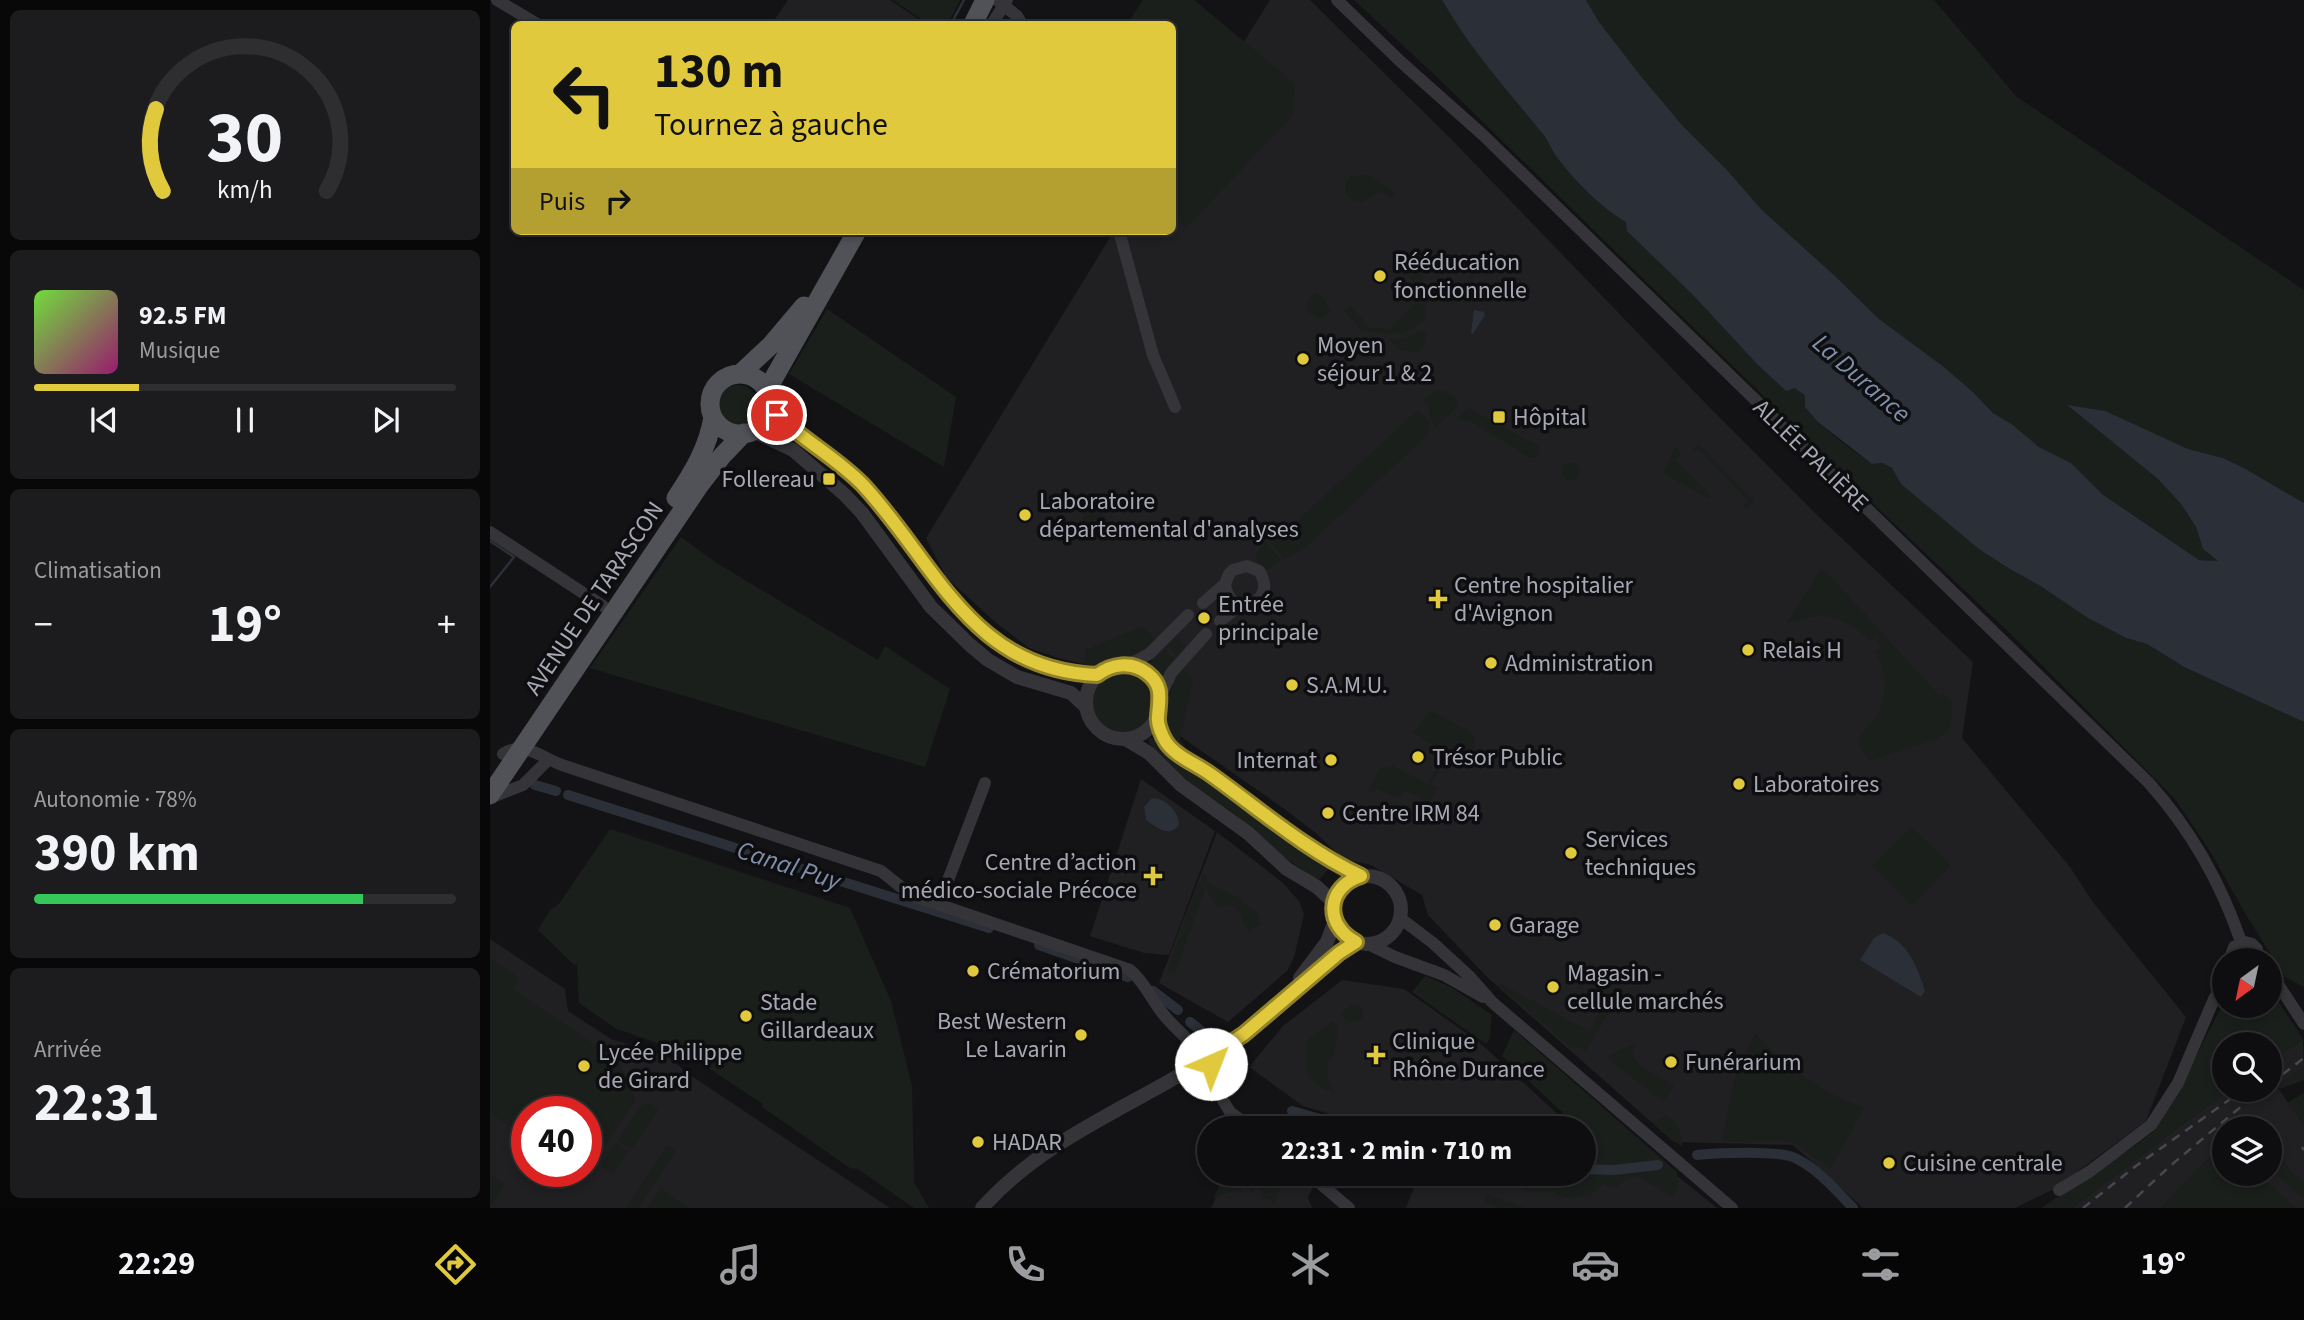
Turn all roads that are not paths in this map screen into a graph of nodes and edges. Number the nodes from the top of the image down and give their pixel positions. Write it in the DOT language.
graph roads {
  1 [pos="497,0"];
  2 [pos="1337,0"];
  3 [pos="998,1"];
  4 [pos="532,21"];
  5 [pos="976,21"];
  6 [pos="993,21"];
  7 [pos="1019,21"];
  8 [pos="855,235"];
  9 [pos="1120,235"];
  10 [pos="832,273"];
  11 [pos="740,373"];
  12 [pos="768,398"];
  13 [pos="1175,407"];
  14 [pos="713,417"];
  15 [pos="749,432"];
  16 [pos="490,532"];
  17 [pos="1225,584"];
  18 [pos="1203,603"];
  19 [pos="1241,605"];
  20 [pos="603,606"];
  21 [pos="1188,615"];
  22 [pos="1220,621"];
  23 [pos="1206,634"];
  24 [pos="1128,665"];
  25 [pos="1097,675"];
  26 [pos="1160,698"];
  27 [pos="1086,707"];
  28 [pos="1158,717"];
  29 [pos="1127,740"];
  30 [pos="512,751"];
  31 [pos="548,760"];
  32 [pos="535,772"];
  33 [pos="490,774"];
  34 [pos="985,783"];
  35 [pos="490,796"];
  36 [pos="1361,876"];
  37 [pos="1334,902"];
  38 [pos="939,904"];
  39 [pos="1400,918"];
  40 [pos="1335,921"];
  41 [pos="1361,942"];
  42 [pos="2241,942"];
  43 [pos="2235,948"];
  44 [pos="2256,948"];
  45 [pos="2282,990"];
  46 [pos="1284,999"];
  47 [pos="1492,1002"];
  48 [pos="2212,1004"];
  49 [pos="2304,1024"];
  50 [pos="1202,1061"];
  51 [pos="1236,1116"];
  52 [pos="1323,1186"];
  53 [pos="2059,1190"];
  54 [pos="982,1208"];
  55 [pos="1349,1208"];
  56 [pos="1732,1208"];
  1 -- 4 [label="street"];
  2 -- 42 [label="street, ALLÉE PALIÈRE"];
  3 -- 5 [label="main road"];
  3 -- 6 [label="street"];
  3 -- 7 [label="street"];
  8 -- 10 [label="main road"];
  9 -- 13 [label="street"];
  10 -- 11 [label="main road"];
  10 -- 12 [label="main road"];
  11 -- 12 [label="main road"];
  11 -- 14 [label="main road"];
  12 -- 15 [label="main road"];
  12 -- 25 [label="street"];
  14 -- 15 [label="main road"];
  14 -- 20 [label="main road, AVENUE DE TARASCON"];
  15 -- 27 [label="street"];
  15 -- 30 [label="main road, AVENUE DE TARASCON"];
  16 -- 20 [label="street"];
  17 -- 18 [label="street"];
  17 -- 19 [label="street"];
  17 -- 19 [label="street"];
  19 -- 22 [label="street"];
  20 -- 30 [label="main road, AVENUE DE TARASCON"];
  21 -- 24 [label="street"];
  23 -- 26 [label="street"];
  24 -- 25 [label="street"];
  24 -- 26 [label="street"];
  25 -- 27 [label="street"];
  26 -- 28 [label="street"];
  27 -- 29 [label="street"];
  28 -- 29 [label="street"];
  28 -- 36 [label="street"];
  29 -- 37 [label="street"];
  30 -- 31 [label="street"];
  30 -- 32 [label="street"];
  30 -- 33 [label="main road, AVENUE DE TARASCON"];
  30 -- 35 [label="main road, AVENUE DE TARASCON"];
  31 -- 32 [label="street"];
  31 -- 38 [label="street"];
  32 -- 35 [label="street"];
  34 -- 38 [label="street"];
  36 -- 37 [label="street"];
  36 -- 39 [label="street"];
  37 -- 40 [label="street"];
  38 -- 50 [label="street"];
  39 -- 41 [label="street"];
  39 -- 47 [label="street"];
  40 -- 41 [label="street"];
  40 -- 46 [label="street"];
  41 -- 46 [label="street"];
  41 -- 47 [label="street"];
  42 -- 43 [label="street"];
  42 -- 44 [label="street, ALLÉE PALIÈRE"];
  45 -- 49 [label="street"];
  46 -- 50 [label="street"];
  47 -- 56 [label="street"];
  48 -- 53 [label="street"];
  50 -- 51 [label="street"];
  50 -- 54 [label="street"];
  52 -- 55 [label="street"];
}
